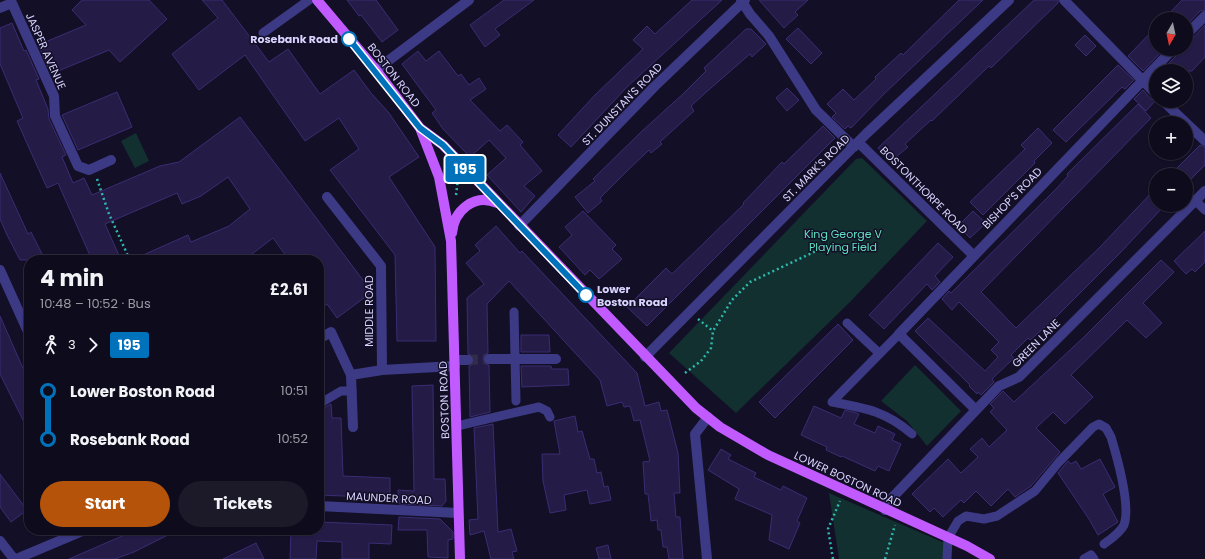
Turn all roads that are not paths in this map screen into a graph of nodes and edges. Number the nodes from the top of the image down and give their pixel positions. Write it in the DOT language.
graph roads {
  1 [pos="308,0"];
  2 [pos="317,0"];
  3 [pos="469,0"];
  4 [pos="1009,0"];
  5 [pos="1064,0"];
  6 [pos="15,1"];
  7 [pos="743,1"];
  8 [pos="0,8"];
  9 [pos="1205,16"];
  10 [pos="1193,28"];
  11 [pos="263,33"];
  12 [pos="1166,56"];
  13 [pos="376,70"];
  14 [pos="1143,81"];
  15 [pos="1149,87"];
  16 [pos="1171,108"];
  17 [pos="420,128"];
  18 [pos="1205,141"];
  19 [pos="856,144"];
  20 [pos="110,160"];
  21 [pos="1205,191"];
  22 [pos="327,197"];
  23 [pos="1196,201"];
  24 [pos="500,205"];
  25 [pos="1205,210"];
  26 [pos="519,226"];
  27 [pos="451,241"];
  28 [pos="973,255"];
  29 [pos="0,270"];
  30 [pos="514,312"];
  31 [pos="24,323"];
  32 [pos="847,323"];
  33 [pos="899,334"];
  34 [pos="324,336"];
  35 [pos="879,353"];
  36 [pos="646,357"];
  37 [pos="489,359"];
  38 [pos="516,359"];
  39 [pos="556,359"];
  40 [pos="468,360"];
  41 [pos="455,363"];
  42 [pos="382,370"];
  43 [pos="352,375"];
  44 [pos="352,391"];
  45 [pos="324,401"];
  46 [pos="516,401"];
  47 [pos="976,410"];
  48 [pos="550,417"];
  49 [pos="708,418"];
  50 [pos="457,426"];
  51 [pos="353,427"];
  52 [pos="912,434"];
  53 [pos="324,506"];
  54 [pos="885,510"];
  55 [pos="458,513"];
  56 [pos="72,535"];
  57 [pos="948,538"];
  58 [pos="0,541"];
  59 [pos="1104,544"];
  60 [pos="15,559"];
  61 [pos="460,559"];
  62 [pos="707,559"];
  63 [pos="947,559"];
  64 [pos="990,559"];
  65 [pos="1084,559"];
  66 [pos="1094,559"];
  1 -- 11 [label="lane"];
  2 -- 13 [label="main road, BOSTON ROAD"];
  3 -- 13 [label="street"];
  4 -- 19 [label="street, ST. MARK'S ROAD"];
  5 -- 14 [label="street"];
  6 -- 8 [label="street, JASPER AVENUE"];
  6 -- 20 [label="street, JASPER AVENUE"];
  7 -- 19 [label="street, BOSTONTHORPE ROAD"];
  7 -- 26 [label="street, ST. DUNSTAN'S ROAD"];
  9 -- 10 [label="street"];
  12 -- 14 [label="street, BISHOP'S ROAD"];
  13 -- 17 [label="main road, BOSTON ROAD"];
  14 -- 15 [label="street"];
  14 -- 28 [label="street, BISHOP'S ROAD"];
  16 -- 18 [label="street"];
  17 -- 24 [label="main road, BOSTON ROAD"];
  17 -- 27 [label="main road, BOSTON ROAD"];
  19 -- 28 [label="street, BOSTONTHORPE ROAD"];
  19 -- 36 [label="street, ST. MARK'S ROAD"];
  21 -- 23 [label="street, GREEN LANE"];
  22 -- 42 [label="street, MIDDLE ROAD"];
  23 -- 25 [label="lane"];
  23 -- 47 [label="street, GREEN LANE"];
  24 -- 26 [label="main road, LOWER BOSTON ROAD"];
  24 -- 27 [label="main road, BOSTON ROAD"];
  26 -- 36 [label="main road, LOWER BOSTON ROAD"];
  27 -- 41 [label="main road, BOSTON ROAD"];
  28 -- 33 [label="street, BISHOP'S ROAD"];
  29 -- 31 [label="street"];
  30 -- 38 [label="lane"];
  32 -- 35 [label="lane"];
  33 -- 35 [label="lane"];
  33 -- 47 [label="street"];
  34 -- 43 [label="street"];
  35 -- 52 [label="lane"];
  36 -- 49 [label="main road, LOWER BOSTON ROAD"];
  37 -- 38 [label="street"];
  38 -- 39 [label="street"];
  38 -- 46 [label="lane"];
  40 -- 41 [label="street"];
  41 -- 42 [label="street"];
  41 -- 50 [label="main road, BOSTON ROAD"];
  42 -- 43 [label="street"];
  43 -- 44 [label="street"];
  44 -- 45 [label="lane"];
  44 -- 51 [label="street"];
  47 -- 54 [label="street, GREEN LANE"];
  48 -- 50 [label="lane"];
  49 -- 54 [label="main road, LOWER BOSTON ROAD"];
  49 -- 62 [label="street"];
  50 -- 55 [label="main road, BOSTON ROAD"];
  53 -- 55 [label="street, MAUNDER ROAD"];
  54 -- 57 [label="main road, LOWER BOSTON ROAD"];
  55 -- 61 [label="main road, BOSTON ROAD"];
  56 -- 60 [label="street"];
  57 -- 59 [label="lane"];
  57 -- 63 [label="lane"];
  57 -- 64 [label="main road, LOWER BOSTON ROAD"];
  58 -- 60 [label="street"];
  65 -- 66 [label="lane"];
}
